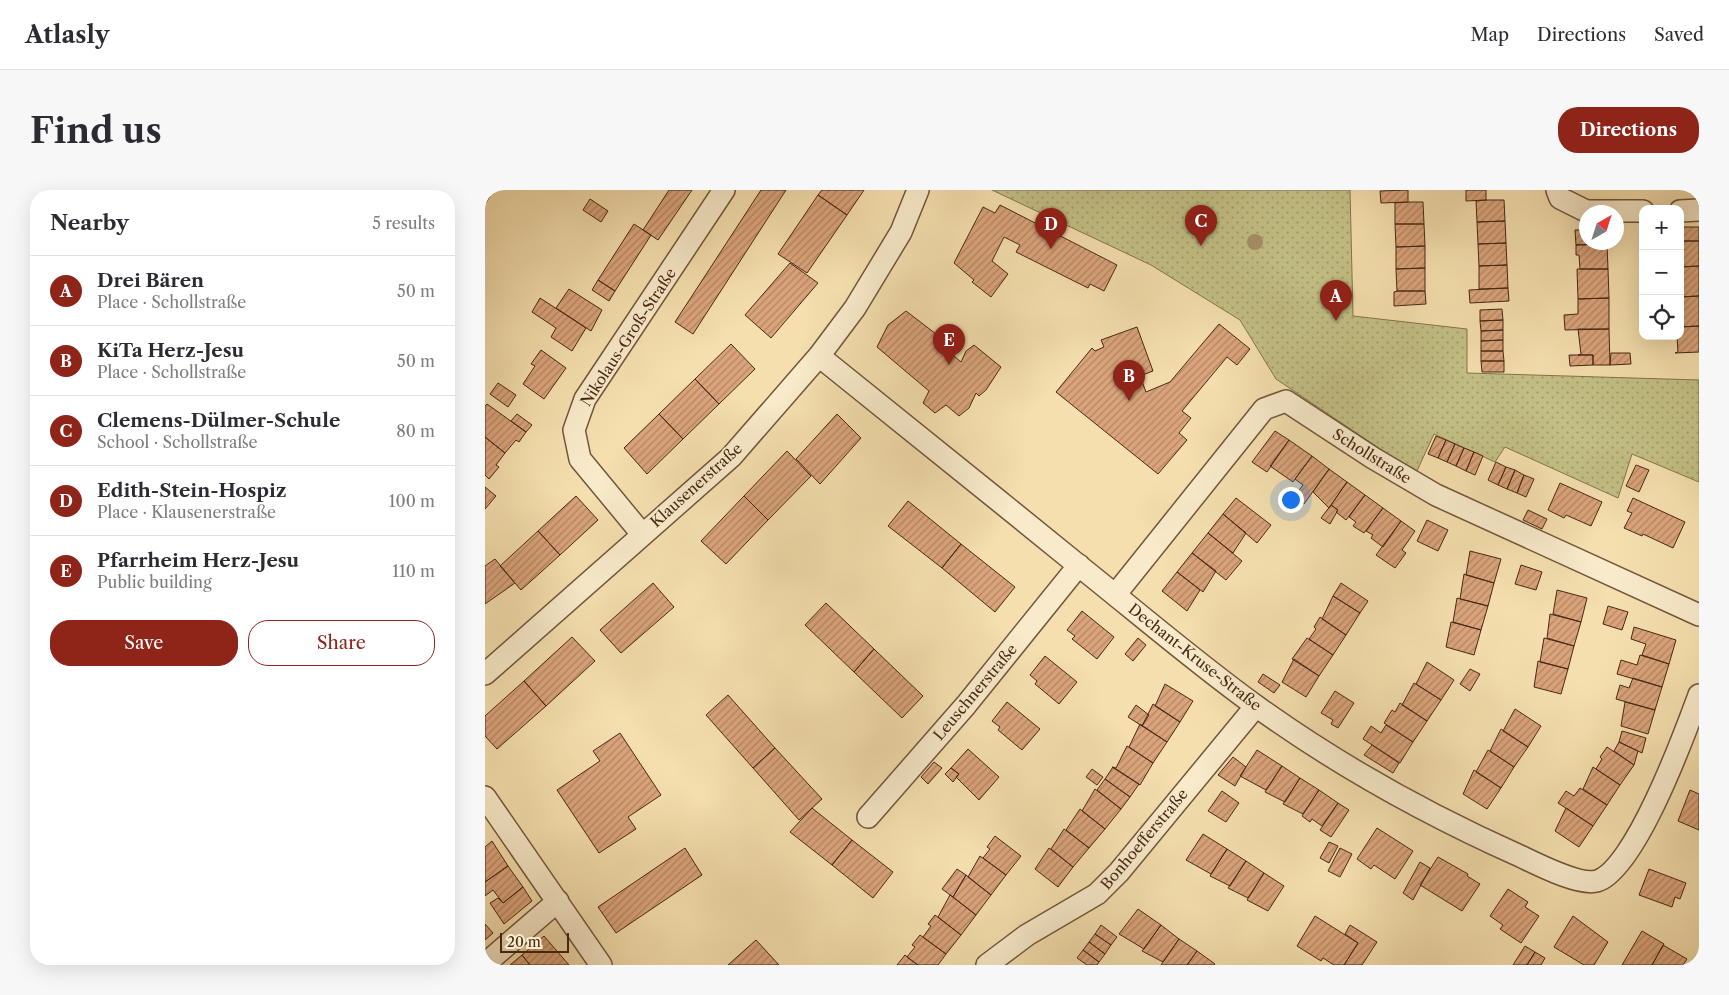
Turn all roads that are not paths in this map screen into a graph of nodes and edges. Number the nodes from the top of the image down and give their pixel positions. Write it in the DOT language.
graph roads {
  1 [pos="724,190"];
  2 [pos="918,190"];
  3 [pos="1557,190"];
  4 [pos="1684,210"];
  5 [pos="1699,210"];
  6 [pos="1639,211"];
  7 [pos="819,356"];
  8 [pos="642,534"];
  9 [pos="1079,565"];
  10 [pos="1115,595"];
  11 [pos="1699,615"];
  12 [pos="485,674"];
  13 [pos="1699,695"];
  14 [pos="1256,706"];
  15 [pos="485,796"];
  16 [pos="868,817"];
  17 [pos="558,901"];
  18 [pos="485,964"];
  19 [pos="601,965"];
  20 [pos="987,965"];
  1 -- 8 [label="street, Nikolaus-Groß-Straße"];
  2 -- 7 [label="street, Klausenerstraße"];
  3 -- 6 [label="street"];
  4 -- 5 [label="street"];
  7 -- 8 [label="street, Klausenerstraße"];
  7 -- 9 [label="street, Dechant-Kruse-Straße"];
  8 -- 12 [label="street, Klausenerstraße"];
  9 -- 10 [label="street, Dechant-Kruse-Straße"];
  9 -- 16 [label="street, Leuschnerstraße"];
  10 -- 11 [label="street, Schollstraße"];
  10 -- 14 [label="street, Dechant-Kruse-Straße"];
  13 -- 14 [label="street, Dechant-Kruse-Straße"];
  14 -- 20 [label="street, Bonhoefferstraße"];
  15 -- 17 [label="street"];
  17 -- 18 [label="street"];
  17 -- 19 [label="street"];
}
